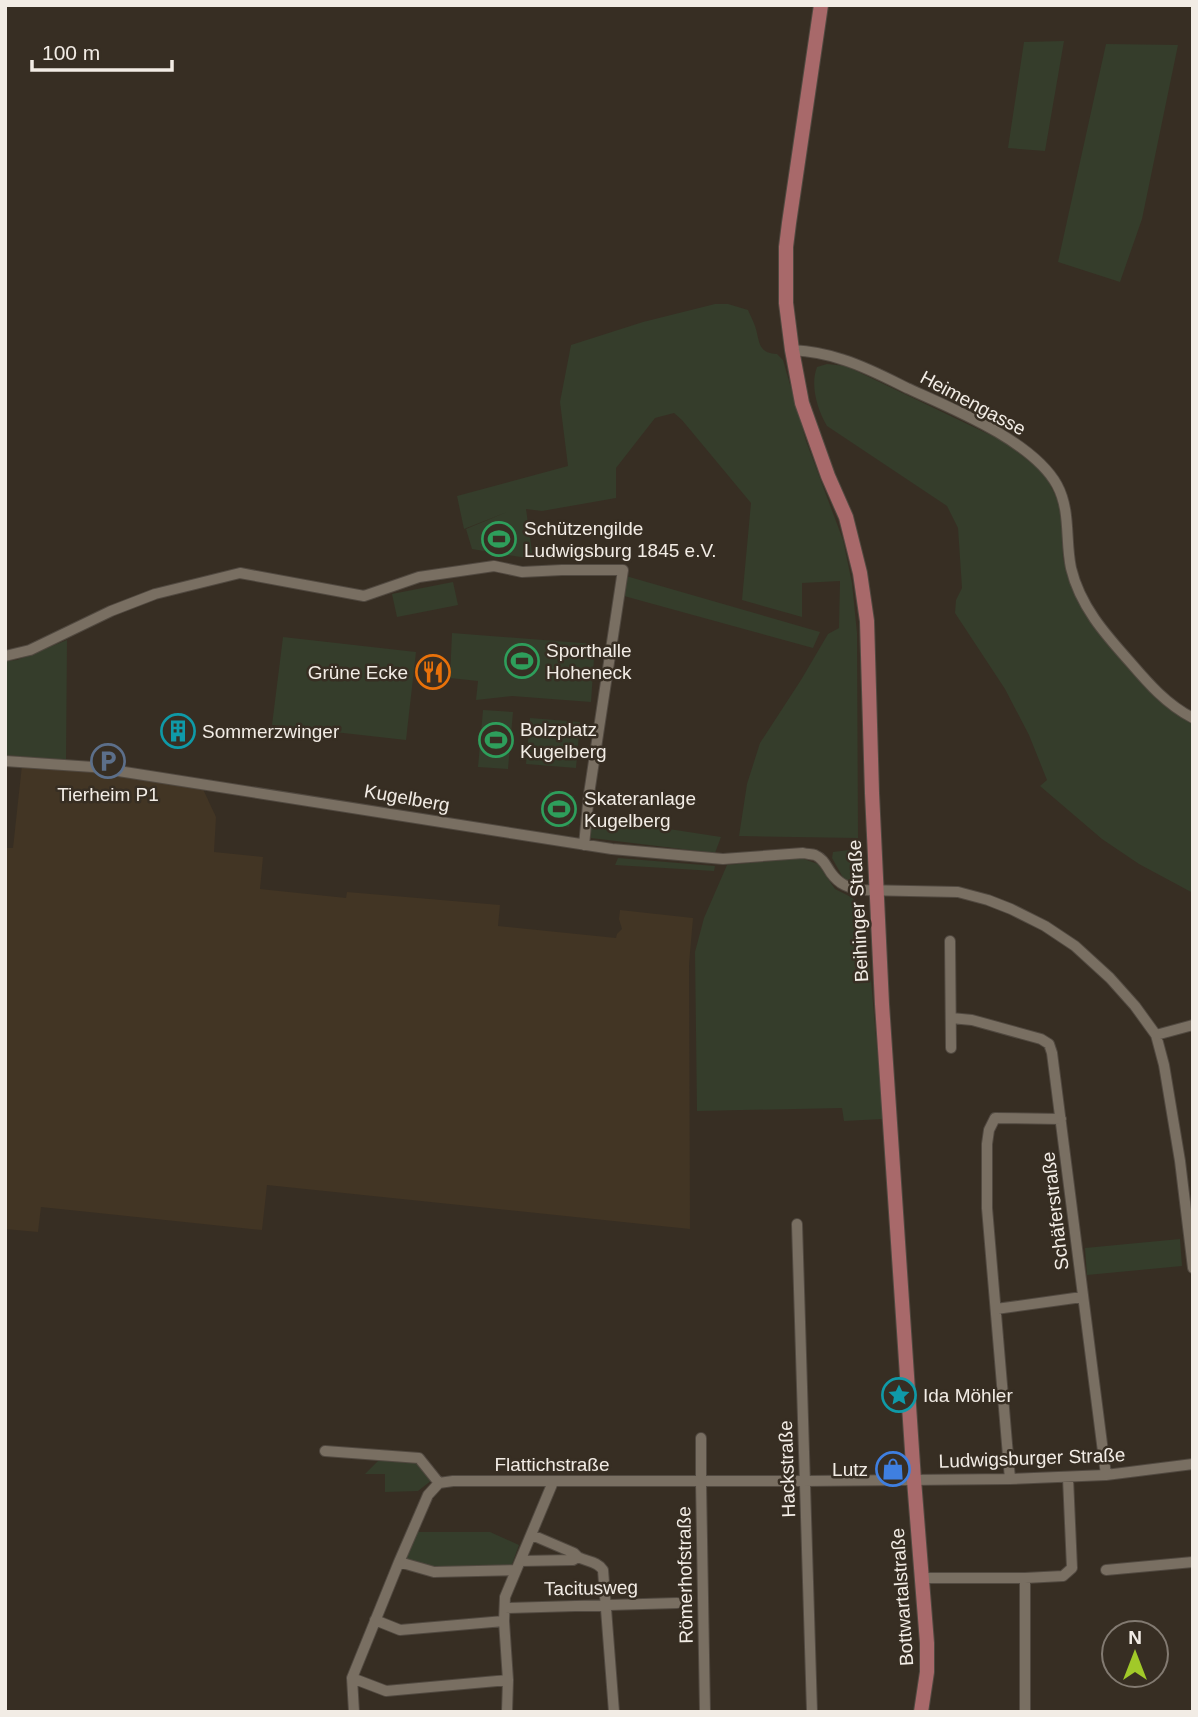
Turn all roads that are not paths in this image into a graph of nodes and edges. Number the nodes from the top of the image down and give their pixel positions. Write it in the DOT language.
graph roads {
  1 [pos="821,5"];
  2 [pos="792,351"];
  3 [pos="5,656"];
  4 [pos="1193,718"];
  5 [pos="5,761"];
  6 [pos="584,845"];
  7 [pos="876,890"];
  8 [pos="950,941"];
  9 [pos="951,1018"];
  10 [pos="1193,1025"];
  11 [pos="1156,1035"];
  12 [pos="951,1048"];
  13 [pos="1061,1119"];
  14 [pos="797,1224"];
  15 [pos="1192,1260"];
  16 [pos="1082,1297"];
  17 [pos="996,1309"];
  18 [pos="701,1438"];
  19 [pos="326,1451"];
  20 [pos="1193,1464"];
  21 [pos="1106,1475"];
  22 [pos="1068,1478"];
  23 [pos="1010,1479"];
  24 [pos="914,1480"];
  25 [pos="553,1482"];
  26 [pos="701,1482"];
  27 [pos="805,1482"];
  28 [pos="439,1483"];
  29 [pos="532,1535"];
  30 [pos="578,1557"];
  31 [pos="399,1562"];
  32 [pos="1193,1562"];
  33 [pos="518,1565"];
  34 [pos="1106,1570"];
  35 [pos="922,1578"];
  36 [pos="1024,1578"];
  37 [pos="677,1603"];
  38 [pos="605,1604"];
  39 [pos="505,1608"];
  40 [pos="375,1620"];
  41 [pos="504,1621"];
  42 [pos="352,1678"];
  43 [pos="508,1680"];
  44 [pos="354,1712"];
  45 [pos="507,1712"];
  46 [pos="614,1712"];
  47 [pos="705,1712"];
  48 [pos="812,1712"];
  49 [pos="921,1712"];
  50 [pos="1025,1712"];
  1 -- 2 [label="main road, Beihinger Straße"];
  2 -- 4 [label="street, Heimengasse"];
  2 -- 7 [label="main road, Beihinger Straße"];
  3 -- 6 [label="street"];
  5 -- 6 [label="street, Kugelberg"];
  6 -- 7 [label="street, Kugelberg"];
  7 -- 11 [label="street"];
  7 -- 24 [label="main road, Beihinger Straße"];
  8 -- 9 [label="street"];
  9 -- 12 [label="street"];
  9 -- 13 [label="street, Schäferstraße"];
  10 -- 11 [label="street"];
  11 -- 15 [label="street"];
  13 -- 16 [label="street, Schäferstraße"];
  13 -- 17 [label="street"];
  14 -- 27 [label="street, Hackstraße"];
  16 -- 17 [label="street"];
  16 -- 21 [label="street, Schäferstraße"];
  17 -- 23 [label="street"];
  18 -- 26 [label="street, Römerhofstraße"];
  19 -- 28 [label="street"];
  20 -- 21 [label="street, Ludwigsburger Straße"];
  21 -- 22 [label="street, Ludwigsburger Straße"];
  22 -- 23 [label="street, Ludwigsburger Straße"];
  22 -- 36 [label="street"];
  23 -- 24 [label="street, Ludwigsburger Straße"];
  24 -- 27 [label="street, Flattichstraße"];
  24 -- 35 [label="main road, Bottwartalstraße"];
  25 -- 26 [label="street, Flattichstraße"];
  25 -- 28 [label="street, Flattichstraße"];
  25 -- 29 [label="street"];
  26 -- 27 [label="street, Flattichstraße"];
  26 -- 47 [label="street, Römerhofstraße"];
  27 -- 48 [label="street, Hackstraße"];
  28 -- 31 [label="street"];
  29 -- 30 [label="street"];
  29 -- 33 [label="street"];
  30 -- 33 [label="street"];
  30 -- 38 [label="street"];
  31 -- 33 [label="street"];
  31 -- 40 [label="street"];
  32 -- 34 [label="street"];
  33 -- 39 [label="street"];
  35 -- 36 [label="street"];
  35 -- 49 [label="main road, Bottwartalstraße"];
  36 -- 50 [label="street"];
  37 -- 38 [label="street, Tacitusweg"];
  38 -- 39 [label="street, Tacitusweg"];
  38 -- 46 [label="street"];
  39 -- 41 [label="street"];
  40 -- 41 [label="street"];
  40 -- 42 [label="street"];
  41 -- 43 [label="street"];
  42 -- 43 [label="street"];
  42 -- 44 [label="street"];
  43 -- 45 [label="street"];
}
